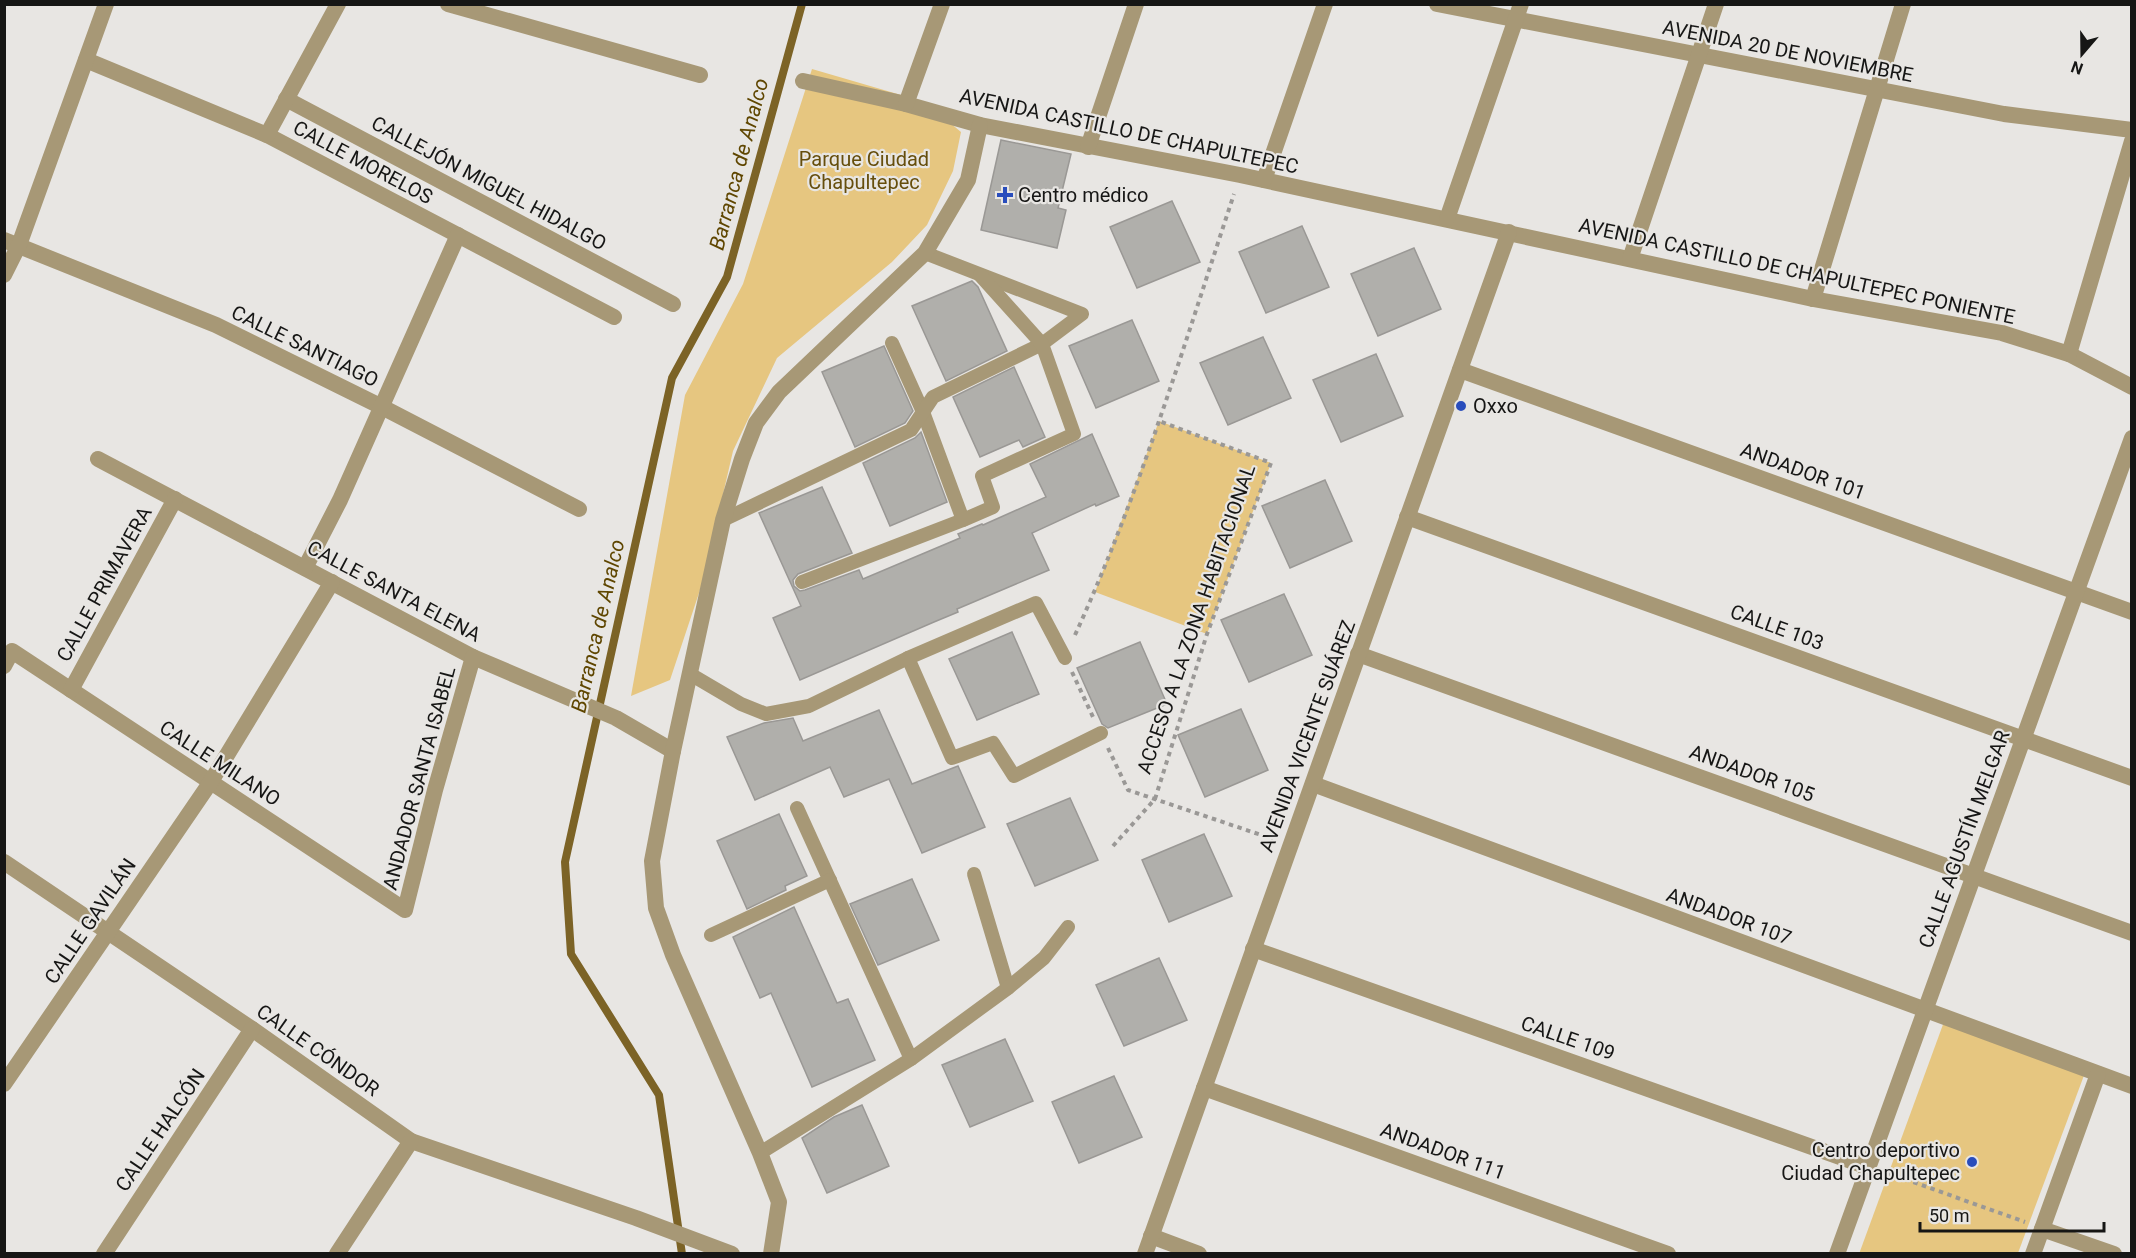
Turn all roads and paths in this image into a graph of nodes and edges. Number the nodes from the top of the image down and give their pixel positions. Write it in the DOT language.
graph roads {
  1 [pos="106,4"];
  2 [pos="338,4"];
  3 [pos="448,4"];
  4 [pos="942,4"];
  5 [pos="1136,4"];
  6 [pos="1326,4"];
  7 [pos="1437,4"];
  8 [pos="1716,4"];
  9 [pos="1903,4"];
  10 [pos="1518,12"];
  11 [pos="1698,55"];
  12 [pos="86,60"];
  13 [pos="700,75"];
  14 [pos="803,81"];
  15 [pos="1878,90"];
  16 [pos="286,99"];
  17 [pos="906,104"];
  18 [pos="980,124"];
  19 [pos="2132,130"];
  20 [pos="267,135"];
  21 [pos="2132,141"];
  22 [pos="1088,147"];
  23 [pos="1240,175"];
  24 [pos="1264,180"];
  25 [pos="1446,219"];
  26 [pos="1509,232"];
  27 [pos="458,235"];
  28 [pos="12,242"];
  29 [pos="925,253"];
  30 [pos="1630,259"];
  31 [pos="978,273"];
  32 [pos="4,275"];
  33 [pos="1814,299"];
  34 [pos="673,304"];
  35 [pos="614,317"];
  36 [pos="892,343"];
  37 [pos="1042,344"];
  38 [pos="2069,354"];
  39 [pos="1460,370"];
  40 [pos="2130,384"];
  41 [pos="382,407"];
  42 [pos="923,412"];
  43 [pos="1159,421"];
  44 [pos="2132,438"];
  45 [pos="98,459"];
  46 [pos="175,499"];
  47 [pos="579,509"];
  48 [pos="1407,517"];
  49 [pos="723,520"];
  50 [pos="963,520"];
  51 [pos="305,568"];
  52 [pos="332,582"];
  53 [pos="802,582"];
  54 [pos="2076,592"];
  55 [pos="2132,612"];
  56 [pos="1359,654"];
  57 [pos="473,657"];
  58 [pos="8,658"];
  59 [pos="908,658"];
  60 [pos="1065,658"];
  61 [pos="690,674"];
  62 [pos="71,690"];
  63 [pos="1101,733"];
  64 [pos="2023,738"];
  65 [pos="674,751"];
  66 [pos="2132,777"];
  67 [pos="210,783"];
  68 [pos="1312,784"];
  69 [pos="1155,799"];
  70 [pos="797,808"];
  71 [pos="1291,845"];
  72 [pos="1113,846"];
  73 [pos="4,862"];
  74 [pos="974,874"];
  75 [pos="1973,875"];
  76 [pos="830,880"];
  77 [pos="405,910"];
  78 [pos="1068,927"];
  79 [pos="108,932"];
  80 [pos="2132,933"];
  81 [pos="711,935"];
  82 [pos="1253,949"];
  83 [pos="1008,988"];
  84 [pos="1924,1011"];
  85 [pos="252,1029"];
  86 [pos="911,1059"];
  87 [pos="2098,1074"];
  88 [pos="4,1084"];
  89 [pos="2132,1086"];
  90 [pos="1204,1088"];
  91 [pos="411,1141"];
  92 [pos="760,1154"];
  93 [pos="1868,1167"];
  94 [pos="2042,1229"];
  95 [pos="1151,1236"];
  96 [pos="338,1253"];
  97 [pos="104,1254"];
  98 [pos="732,1254"];
  99 [pos="771,1254"];
  100 [pos="1144,1254"];
  101 [pos="1199,1254"];
  102 [pos="1668,1254"];
  103 [pos="1837,1254"];
  104 [pos="2033,1254"];
  105 [pos="2114,1254"];
  1 -- 12 [label="street"];
  2 -- 16 [label="street"];
  3 -- 13 [label="street"];
  4 -- 17 [label="street"];
  5 -- 22 [label="street"];
  6 -- 24 [label="street"];
  7 -- 10 [label="street, AVENIDA 20 DE NOVIEMBRE"];
  8 -- 11 [label="street"];
  9 -- 15 [label="street"];
  10 -- 11 [label="street, AVENIDA 20 DE NOVIEMBRE"];
  10 -- 25 [label="street"];
  11 -- 15 [label="street, AVENIDA 20 DE NOVIEMBRE"];
  11 -- 30 [label="street"];
  12 -- 20 [label="street, CALLE MORELOS"];
  12 -- 28 [label="street"];
  14 -- 17 [label="street, AVENIDA CASTILLO DE CHAPULTEPEC"];
  15 -- 19 [label="street, AVENIDA 20 DE NOVIEMBRE"];
  15 -- 33 [label="street"];
  16 -- 20 [label="street"];
  16 -- 34 [label="street, CALLEJÓN MIGUEL HIDALGO"];
  17 -- 18 [label="street, AVENIDA CASTILLO DE CHAPULTEPEC"];
  18 -- 22 [label="street, AVENIDA CASTILLO DE CHAPULTEPEC"];
  18 -- 29 [label="street"];
  20 -- 27 [label="street, CALLE MORELOS"];
  21 -- 38 [label="street"];
  22 -- 23 [label="street, AVENIDA CASTILLO DE CHAPULTEPEC"];
  23 -- 24 [label="street, AVENIDA CASTILLO DE CHAPULTEPEC"];
  23 -- 43 [label="path"];
  24 -- 25 [label="street, AVENIDA CASTILLO DE CHAPULTEPEC"];
  25 -- 26 [label="street, AVENIDA CASTILLO DE CHAPULTEPEC PONIENTE"];
  26 -- 30 [label="street, AVENIDA CASTILLO DE CHAPULTEPEC PONIENTE"];
  26 -- 39 [label="street, AVENIDA VICENTE SUÁREZ"];
  27 -- 35 [label="street, CALLE MORELOS"];
  27 -- 41 [label="street"];
  28 -- 32 [label="street"];
  28 -- 41 [label="street, CALLE SANTIAGO"];
  29 -- 31 [label="lane"];
  29 -- 49 [label="street"];
  30 -- 33 [label="street, AVENIDA CASTILLO DE CHAPULTEPEC PONIENTE"];
  31 -- 37 [label="lane"];
  31 -- 37 [label="lane"];
  33 -- 38 [label="street, AVENIDA CASTILLO DE CHAPULTEPEC PONIENTE"];
  36 -- 42 [label="lane"];
  37 -- 42 [label="lane"];
  37 -- 50 [label="lane"];
  38 -- 40 [label="street, AVENIDA CASTILLO DE CHAPULTEPEC PONIENTE"];
  39 -- 48 [label="street, AVENIDA VICENTE SUÁREZ"];
  39 -- 54 [label="street, ANDADOR 101"];
  41 -- 47 [label="street, CALLE SANTIAGO"];
  41 -- 51 [label="street"];
  42 -- 49 [label="lane"];
  42 -- 50 [label="lane"];
  43 -- 60 [label="path"];
  43 -- 69 [label="path, ACCESO A LA ZONA HABITACIONAL"];
  44 -- 54 [label="street, CALLE AGUSTÍN MELGAR"];
  45 -- 46 [label="street, CALLE SANTA ELENA"];
  46 -- 51 [label="street, CALLE SANTA ELENA"];
  46 -- 62 [label="street, CALLE PRIMAVERA"];
  48 -- 56 [label="street, AVENIDA VICENTE SUÁREZ"];
  48 -- 64 [label="street, CALLE 103"];
  49 -- 61 [label="street"];
  50 -- 53 [label="lane"];
  51 -- 52 [label="street, CALLE SANTA ELENA"];
  52 -- 57 [label="street, CALLE SANTA ELENA"];
  52 -- 67 [label="street, CALLE GAVILÁN"];
  54 -- 55 [label="street, ANDADOR 101"];
  54 -- 64 [label="street, CALLE AGUSTÍN MELGAR"];
  56 -- 68 [label="street, AVENIDA VICENTE SUÁREZ"];
  56 -- 75 [label="street, ANDADOR 105"];
  57 -- 65 [label="street, CALLE SANTA ELENA"];
  57 -- 77 [label="street, ANDADOR SANTA ISABEL"];
  58 -- 62 [label="street, CALLE MILANO"];
  59 -- 60 [label="lane"];
  59 -- 61 [label="lane"];
  59 -- 63 [label="lane"];
  60 -- 63 [label="path, ACCESO A LA ZONA HABITACIONAL"];
  61 -- 65 [label="street"];
  62 -- 67 [label="street, CALLE MILANO"];
  63 -- 69 [label="path, ACCESO A LA ZONA HABITACIONAL"];
  64 -- 66 [label="street, CALLE 103"];
  64 -- 75 [label="street, CALLE AGUSTÍN MELGAR"];
  65 -- 92 [label="street"];
  67 -- 77 [label="street, CALLE MILANO"];
  67 -- 79 [label="street, CALLE GAVILÁN"];
  68 -- 71 [label="street, AVENIDA VICENTE SUÁREZ"];
  68 -- 84 [label="street, ANDADOR 107"];
  69 -- 71 [label="path, ACCESO A LA ZONA HABITACIONAL"];
  69 -- 72 [label="path"];
  70 -- 76 [label="lane"];
  71 -- 82 [label="street, AVENIDA VICENTE SUÁREZ"];
  73 -- 79 [label="street, CALLE CÓNDOR"];
  74 -- 83 [label="lane"];
  75 -- 80 [label="street, ANDADOR 105"];
  75 -- 84 [label="street, CALLE AGUSTÍN MELGAR"];
  76 -- 81 [label="lane"];
  76 -- 86 [label="lane"];
  78 -- 83 [label="lane"];
  79 -- 85 [label="street, CALLE CÓNDOR"];
  79 -- 88 [label="street, CALLE GAVILÁN"];
  82 -- 90 [label="street, AVENIDA VICENTE SUÁREZ"];
  82 -- 93 [label="street, CALLE 109"];
  83 -- 86 [label="lane"];
  84 -- 87 [label="street, ANDADOR 107"];
  84 -- 93 [label="street, CALLE AGUSTÍN MELGAR"];
  85 -- 91 [label="street, CALLE CÓNDOR"];
  85 -- 97 [label="street, CALLE HALCÓN"];
  86 -- 92 [label="lane"];
  87 -- 89 [label="street, ANDADOR 107"];
  87 -- 94 [label="street"];
  90 -- 95 [label="street, AVENIDA VICENTE SUÁREZ"];
  90 -- 102 [label="street, ANDADOR 111"];
  91 -- 96 [label="street"];
  91 -- 98 [label="street, CALLE CÓNDOR"];
  92 -- 99 [label="street"];
  93 -- 94 [label="path"];
  93 -- 103 [label="street, CALLE AGUSTÍN MELGAR"];
  94 -- 104 [label="street"];
  94 -- 105 [label="street"];
  95 -- 100 [label="street, AVENIDA VICENTE SUÁREZ"];
  95 -- 101 [label="street"];
}
